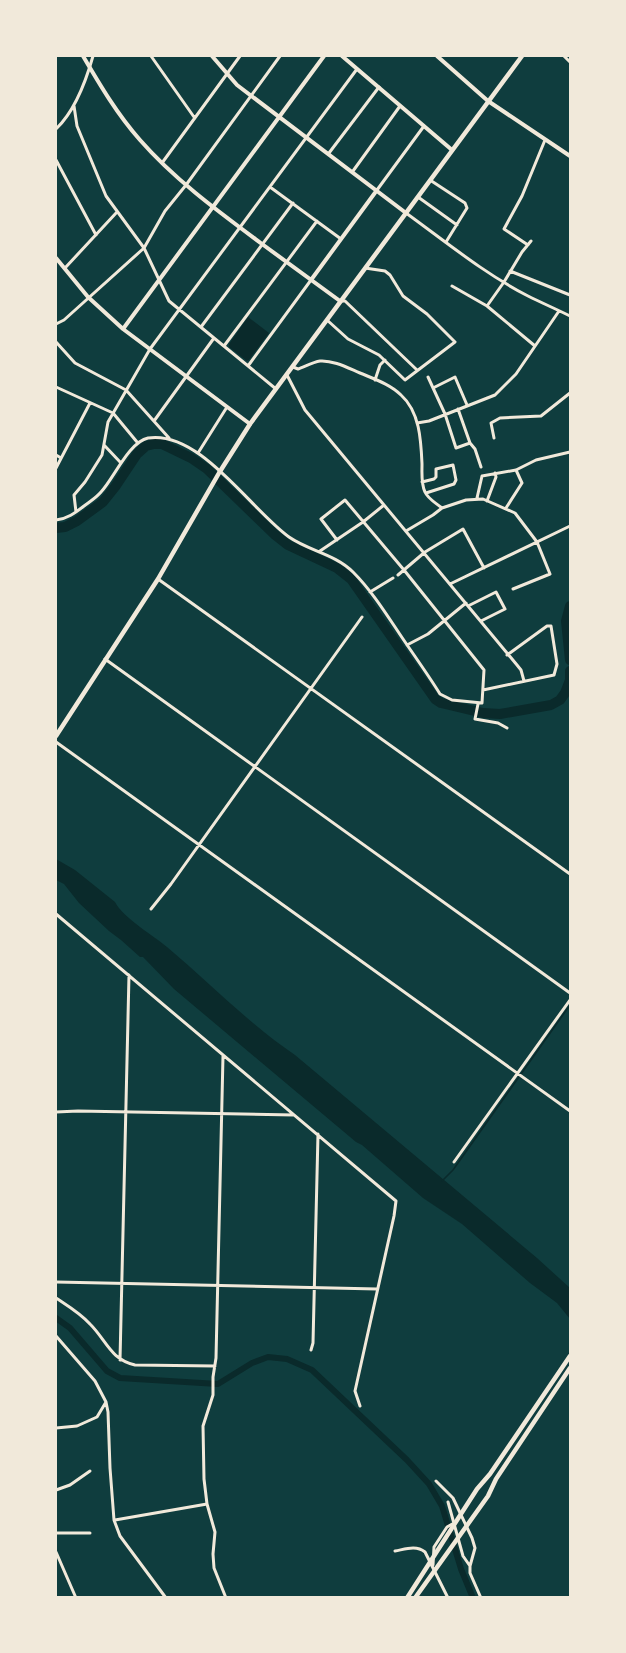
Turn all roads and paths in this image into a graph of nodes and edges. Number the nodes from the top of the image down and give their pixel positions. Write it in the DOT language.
graph roads {
  1 [pos="83,56"];
  2 [pos="93,56"];
  3 [pos="151,56"];
  4 [pos="212,56"];
  5 [pos="240,56"];
  6 [pos="280,56"];
  7 [pos="324,56"];
  8 [pos="342,56"];
  9 [pos="436,56"];
  10 [pos="522,56"];
  11 [pos="564,56"];
  12 [pos="570,62"];
  13 [pos="90,67"];
  14 [pos="357,69"];
  15 [pos="226,73"];
  16 [pos="379,87"];
  17 [pos="250,95"];
  18 [pos="488,100"];
  19 [pos="74,106"];
  20 [pos="400,106"];
  21 [pos="278,116"];
  22 [pos="194,117"];
  23 [pos="424,126"];
  24 [pos="56,129"];
  25 [pos="306,137"];
  26 [pos="546,139"];
  27 [pos="452,150"];
  28 [pos="329,153"];
  29 [pos="570,156"];
  30 [pos="56,160"];
  31 [pos="162,164"];
  32 [pos="353,171"];
  33 [pos="430,180"];
  34 [pos="186,185"];
  35 [pos="270,186"];
  36 [pos="377,190"];
  37 [pos="418,197"];
  38 [pos="293,203"];
  39 [pos="213,207"];
  40 [pos="117,212"];
  41 [pos="406,213"];
  42 [pos="316,221"];
  43 [pos="457,225"];
  44 [pos="239,227"];
  45 [pos="96,235"];
  46 [pos="341,239"];
  47 [pos="446,242"];
  48 [pos="263,244"];
  49 [pos="144,248"];
  50 [pos="56,258"];
  51 [pos="286,262"];
  52 [pos="364,268"];
  53 [pos="64,269"];
  54 [pos="510,271"];
  55 [pos="158,280"];
  56 [pos="311,280"];
  57 [pos="504,282"];
  58 [pos="452,286"];
  59 [pos="570,295"];
  60 [pos="88,297"];
  61 [pos="340,301"];
  62 [pos="488,306"];
  63 [pos="179,309"];
  64 [pos="559,311"];
  65 [pos="570,316"];
  66 [pos="327,320"];
  67 [pos="56,324"];
  68 [pos="201,327"];
  69 [pos="123,329"];
  70 [pos="214,338"];
  71 [pos="56,342"];
  72 [pos="224,346"];
  73 [pos="535,346"];
  74 [pos="150,349"];
  75 [pos="385,360"];
  76 [pos="248,366"];
  77 [pos="292,367"];
  78 [pos="417,370"];
  79 [pos="287,375"];
  80 [pos="186,377"];
  81 [pos="428,377"];
  82 [pos="375,380"];
  83 [pos="433,387"];
  84 [pos="56,389"];
  85 [pos="276,389"];
  86 [pos="126,390"];
  87 [pos="570,393"];
  88 [pos="90,403"];
  89 [pos="467,405"];
  90 [pos="227,407"];
  91 [pos="458,409"];
  92 [pos="113,413"];
  93 [pos="445,414"];
  94 [pos="154,421"];
  95 [pos="417,423"];
  96 [pos="250,424"];
  97 [pos="169,438"];
  98 [pos="494,438"];
  99 [pos="137,442"];
  100 [pos="470,444"];
  101 [pos="104,445"];
  102 [pos="570,452"];
  103 [pos="198,453"];
  104 [pos="56,455"];
  105 [pos="61,458"];
  106 [pos="121,463"];
  107 [pos="481,467"];
  108 [pos="56,468"];
  109 [pos="516,470"];
  110 [pos="220,472"];
  111 [pos="495,473"];
  112 [pos="422,482"];
  113 [pos="426,493"];
  114 [pos="477,498"];
  115 [pos="487,501"];
  116 [pos="384,505"];
  117 [pos="442,508"];
  118 [pos="506,508"];
  119 [pos="76,512"];
  120 [pos="56,520"];
  121 [pos="363,522"];
  122 [pos="570,526"];
  123 [pos="406,531"];
  124 [pos="337,540"];
  125 [pos="537,542"];
  126 [pos="320,551"];
  127 [pos="425,552"];
  128 [pos="484,568"];
  129 [pos="404,570"];
  130 [pos="398,575"];
  131 [pos="393,578"];
  132 [pos="158,579"];
  133 [pos="450,584"];
  134 [pos="513,589"];
  135 [pos="370,592"];
  136 [pos="467,604"];
  137 [pos="362,617"];
  138 [pos="481,621"];
  139 [pos="445,622"];
  140 [pos="407,645"];
  141 [pos="507,655"];
  142 [pos="105,659"];
  143 [pos="524,681"];
  144 [pos="310,688"];
  145 [pos="483,690"];
  146 [pos="478,705"];
  147 [pos="507,728"];
  148 [pos="56,736"];
  149 [pos="56,742"];
  150 [pos="255,766"];
  151 [pos="199,844"];
  152 [pos="570,874"];
  153 [pos="151,909"];
  154 [pos="56,914"];
  155 [pos="129,975"];
  156 [pos="570,993"];
  157 [pos="570,1000"];
  158 [pos="223,1055"];
  159 [pos="518,1073"];
  160 [pos="570,1111"];
  161 [pos="56,1112"];
  162 [pos="126,1112"];
  163 [pos="221,1114"];
  164 [pos="294,1114"];
  165 [pos="318,1134"];
  166 [pos="454,1162"];
  167 [pos="56,1282"];
  168 [pos="122,1283"];
  169 [pos="218,1286"];
  170 [pos="314,1287"];
  171 [pos="377,1288"];
  172 [pos="56,1298"];
  173 [pos="56,1336"];
  174 [pos="311,1350"];
  175 [pos="570,1356"];
  176 [pos="120,1360"];
  177 [pos="215,1366"];
  178 [pos="570,1368"];
  179 [pos="106,1402"];
  180 [pos="360,1406"];
  181 [pos="56,1428"];
  182 [pos="90,1471"];
  183 [pos="436,1481"];
  184 [pos="56,1490"];
  185 [pos="448,1502"];
  186 [pos="207,1504"];
  187 [pos="114,1520"];
  188 [pos="454,1522"];
  189 [pos="56,1533"];
  190 [pos="90,1533"];
  191 [pos="395,1551"];
  192 [pos="56,1552"];
  193 [pos="430,1565"];
  194 [pos="470,1566"];
  195 [pos="76,1598"];
  196 [pos="166,1598"];
  197 [pos="226,1598"];
  198 [pos="407,1598"];
  199 [pos="415,1598"];
  200 [pos="447,1598"];
  201 [pos="481,1598"];
  1 -- 13 [label="street"];
  2 -- 13 [label="street"];
  3 -- 22 [label="street"];
  4 -- 15 [label="street"];
  5 -- 15 [label="street"];
  6 -- 17 [label="street"];
  7 -- 21 [label="street"];
  8 -- 14 [label="street"];
  9 -- 18 [label="street"];
  10 -- 18 [label="highway"];
  11 -- 12 [label="street"];
  13 -- 19 [label="street"];
  13 -- 31 [label="street"];
  14 -- 16 [label="street"];
  14 -- 25 [label="street"];
  15 -- 17 [label="street"];
  15 -- 22 [label="street"];
  16 -- 20 [label="street"];
  16 -- 28 [label="street"];
  17 -- 21 [label="street"];
  17 -- 34 [label="street"];
  18 -- 26 [label="street"];
  18 -- 27 [label="highway"];
  19 -- 24 [label="street"];
  19 -- 40 [label="street"];
  20 -- 23 [label="street"];
  20 -- 32 [label="street"];
  21 -- 25 [label="street"];
  21 -- 39 [label="street"];
  22 -- 31 [label="street"];
  23 -- 27 [label="street"];
  23 -- 36 [label="street"];
  25 -- 28 [label="street"];
  25 -- 35 [label="street"];
  26 -- 29 [label="street"];
  26 -- 54 [label="street"];
  27 -- 33 [label="highway"];
  28 -- 32 [label="street"];
  30 -- 45 [label="street"];
  31 -- 34 [label="street"];
  32 -- 36 [label="street"];
  33 -- 37 [label="highway"];
  33 -- 43 [label="street"];
  34 -- 39 [label="street"];
  34 -- 49 [label="street"];
  35 -- 38 [label="street"];
  35 -- 44 [label="street"];
  36 -- 41 [label="street"];
  36 -- 46 [label="street"];
  37 -- 41 [label="highway"];
  37 -- 43 [label="street"];
  38 -- 42 [label="street"];
  38 -- 48 [label="street"];
  39 -- 44 [label="street"];
  39 -- 55 [label="street"];
  40 -- 45 [label="street"];
  40 -- 49 [label="street"];
  41 -- 47 [label="street"];
  41 -- 52 [label="highway"];
  42 -- 46 [label="street"];
  42 -- 51 [label="street"];
  43 -- 47 [label="street"];
  44 -- 48 [label="street"];
  44 -- 63 [label="street"];
  45 -- 53 [label="street"];
  46 -- 56 [label="street"];
  47 -- 57 [label="street"];
  48 -- 51 [label="street"];
  48 -- 68 [label="street"];
  49 -- 55 [label="street"];
  49 -- 60 [label="street"];
  50 -- 53 [label="street"];
  51 -- 56 [label="street"];
  51 -- 72 [label="street"];
  52 -- 61 [label="highway"];
  52 -- 78 [label="street"];
  53 -- 60 [label="street"];
  54 -- 57 [label="street"];
  54 -- 59 [label="street"];
  55 -- 63 [label="street"];
  55 -- 69 [label="street"];
  56 -- 61 [label="street"];
  56 -- 76 [label="street"];
  57 -- 62 [label="street"];
  57 -- 64 [label="street"];
  58 -- 62 [label="street"];
  60 -- 67 [label="street"];
  60 -- 69 [label="street"];
  61 -- 66 [label="highway"];
  61 -- 78 [label="street"];
  62 -- 73 [label="street"];
  63 -- 68 [label="street"];
  63 -- 74 [label="street"];
  64 -- 65 [label="street"];
  64 -- 73 [label="street"];
  66 -- 75 [label="street"];
  66 -- 77 [label="highway"];
  68 -- 70 [label="street"];
  69 -- 74 [label="street"];
  70 -- 72 [label="street"];
  70 -- 80 [label="street"];
  71 -- 86 [label="street"];
  72 -- 76 [label="street"];
  73 -- 89 [label="street"];
  74 -- 80 [label="street"];
  74 -- 86 [label="street"];
  75 -- 78 [label="street"];
  75 -- 82 [label="street"];
  76 -- 85 [label="street"];
  77 -- 79 [label="highway"];
  77 -- 82 [label="street"];
  79 -- 85 [label="highway"];
  79 -- 116 [label="street"];
  80 -- 90 [label="street"];
  80 -- 94 [label="street"];
  81 -- 83 [label="street"];
  82 -- 95 [label="street"];
  83 -- 89 [label="street"];
  83 -- 93 [label="street"];
  84 -- 88 [label="street"];
  85 -- 96 [label="highway"];
  86 -- 92 [label="street"];
  86 -- 94 [label="street"];
  87 -- 98 [label="street"];
  88 -- 92 [label="street"];
  88 -- 105 [label="street"];
  89 -- 91 [label="street"];
  90 -- 96 [label="street"];
  90 -- 103 [label="street"];
  91 -- 93 [label="street"];
  91 -- 100 [label="street"];
  92 -- 99 [label="street"];
  92 -- 101 [label="street"];
  93 -- 95 [label="street"];
  93 -- 100 [label="street"];
  94 -- 97 [label="street"];
  95 -- 112 [label="street"];
  96 -- 110 [label="highway"];
  97 -- 99 [label="street"];
  97 -- 103 [label="street"];
  99 -- 106 [label="street"];
  100 -- 107 [label="street"];
  101 -- 106 [label="street"];
  101 -- 119 [label="street"];
  102 -- 109 [label="street"];
  103 -- 110 [label="street"];
  104 -- 105 [label="street"];
  105 -- 108 [label="street"];
  106 -- 119 [label="street"];
  109 -- 111 [label="street"];
  109 -- 118 [label="street"];
  110 -- 126 [label="street"];
  110 -- 132 [label="highway"];
  111 -- 114 [label="street"];
  111 -- 115 [label="street"];
  112 -- 113 [label="street"];
  112 -- 113 [label="street"];
  113 -- 117 [label="street"];
  114 -- 115 [label="street"];
  114 -- 117 [label="street"];
  115 -- 118 [label="street"];
  116 -- 121 [label="street"];
  116 -- 123 [label="street"];
  117 -- 123 [label="street"];
  118 -- 125 [label="street"];
  119 -- 120 [label="street"];
  121 -- 124 [label="street"];
  121 -- 124 [label="street"];
  121 -- 129 [label="street"];
  122 -- 125 [label="street"];
  123 -- 127 [label="street"];
  124 -- 126 [label="street"];
  125 -- 128 [label="street"];
  125 -- 134 [label="street"];
  126 -- 135 [label="street"];
  127 -- 128 [label="street"];
  127 -- 129 [label="street"];
  127 -- 133 [label="street"];
  128 -- 133 [label="street"];
  129 -- 130 [label="street"];
  129 -- 139 [label="street"];
  131 -- 135 [label="street"];
  132 -- 142 [label="highway"];
  132 -- 144 [label="street"];
  133 -- 136 [label="street"];
  135 -- 140 [label="street"];
  136 -- 138 [label="street"];
  136 -- 138 [label="street"];
  136 -- 139 [label="street"];
  137 -- 144 [label="street"];
  138 -- 141 [label="street"];
  139 -- 140 [label="street"];
  139 -- 145 [label="street"];
  140 -- 146 [label="street"];
  141 -- 143 [label="street"];
  141 -- 143 [label="street"];
  142 -- 148 [label="highway"];
  142 -- 150 [label="street"];
  143 -- 145 [label="street"];
  144 -- 150 [label="street"];
  144 -- 152 [label="street"];
  145 -- 146 [label="street"];
  146 -- 147 [label="street"];
  149 -- 151 [label="street"];
  150 -- 151 [label="street"];
  150 -- 156 [label="street"];
  151 -- 153 [label="street"];
  151 -- 159 [label="street"];
  154 -- 155 [label="street"];
  155 -- 158 [label="street"];
  155 -- 162 [label="street"];
  157 -- 159 [label="street"];
  158 -- 163 [label="street"];
  158 -- 164 [label="street"];
  159 -- 160 [label="street"];
  159 -- 166 [label="street"];
  161 -- 162 [label="street"];
  162 -- 163 [label="street"];
  162 -- 168 [label="street"];
  163 -- 164 [label="street"];
  163 -- 169 [label="street"];
  164 -- 165 [label="street"];
  165 -- 170 [label="street"];
  165 -- 171 [label="street"];
  167 -- 168 [label="street"];
  168 -- 169 [label="street"];
  168 -- 176 [label="street"];
  169 -- 170 [label="street"];
  169 -- 177 [label="street"];
  170 -- 171 [label="street"];
  170 -- 174 [label="street"];
  171 -- 180 [label="street"];
  172 -- 176 [label="street"];
  173 -- 179 [label="street"];
  175 -- 193 [label="highway"];
  176 -- 177 [label="street"];
  177 -- 186 [label="street"];
  178 -- 199 [label="highway"];
  179 -- 181 [label="street"];
  179 -- 187 [label="street"];
  182 -- 184 [label="street"];
  183 -- 194 [label="street"];
  185 -- 188 [label="street"];
  186 -- 187 [label="street"];
  186 -- 197 [label="street"];
  187 -- 196 [label="street"];
  188 -- 193 [label="street"];
  188 -- 194 [label="street"];
  189 -- 190 [label="street"];
  191 -- 193 [label="street"];
  192 -- 195 [label="street"];
  193 -- 198 [label="highway"];
  193 -- 200 [label="street"];
  194 -- 201 [label="street"];
}
